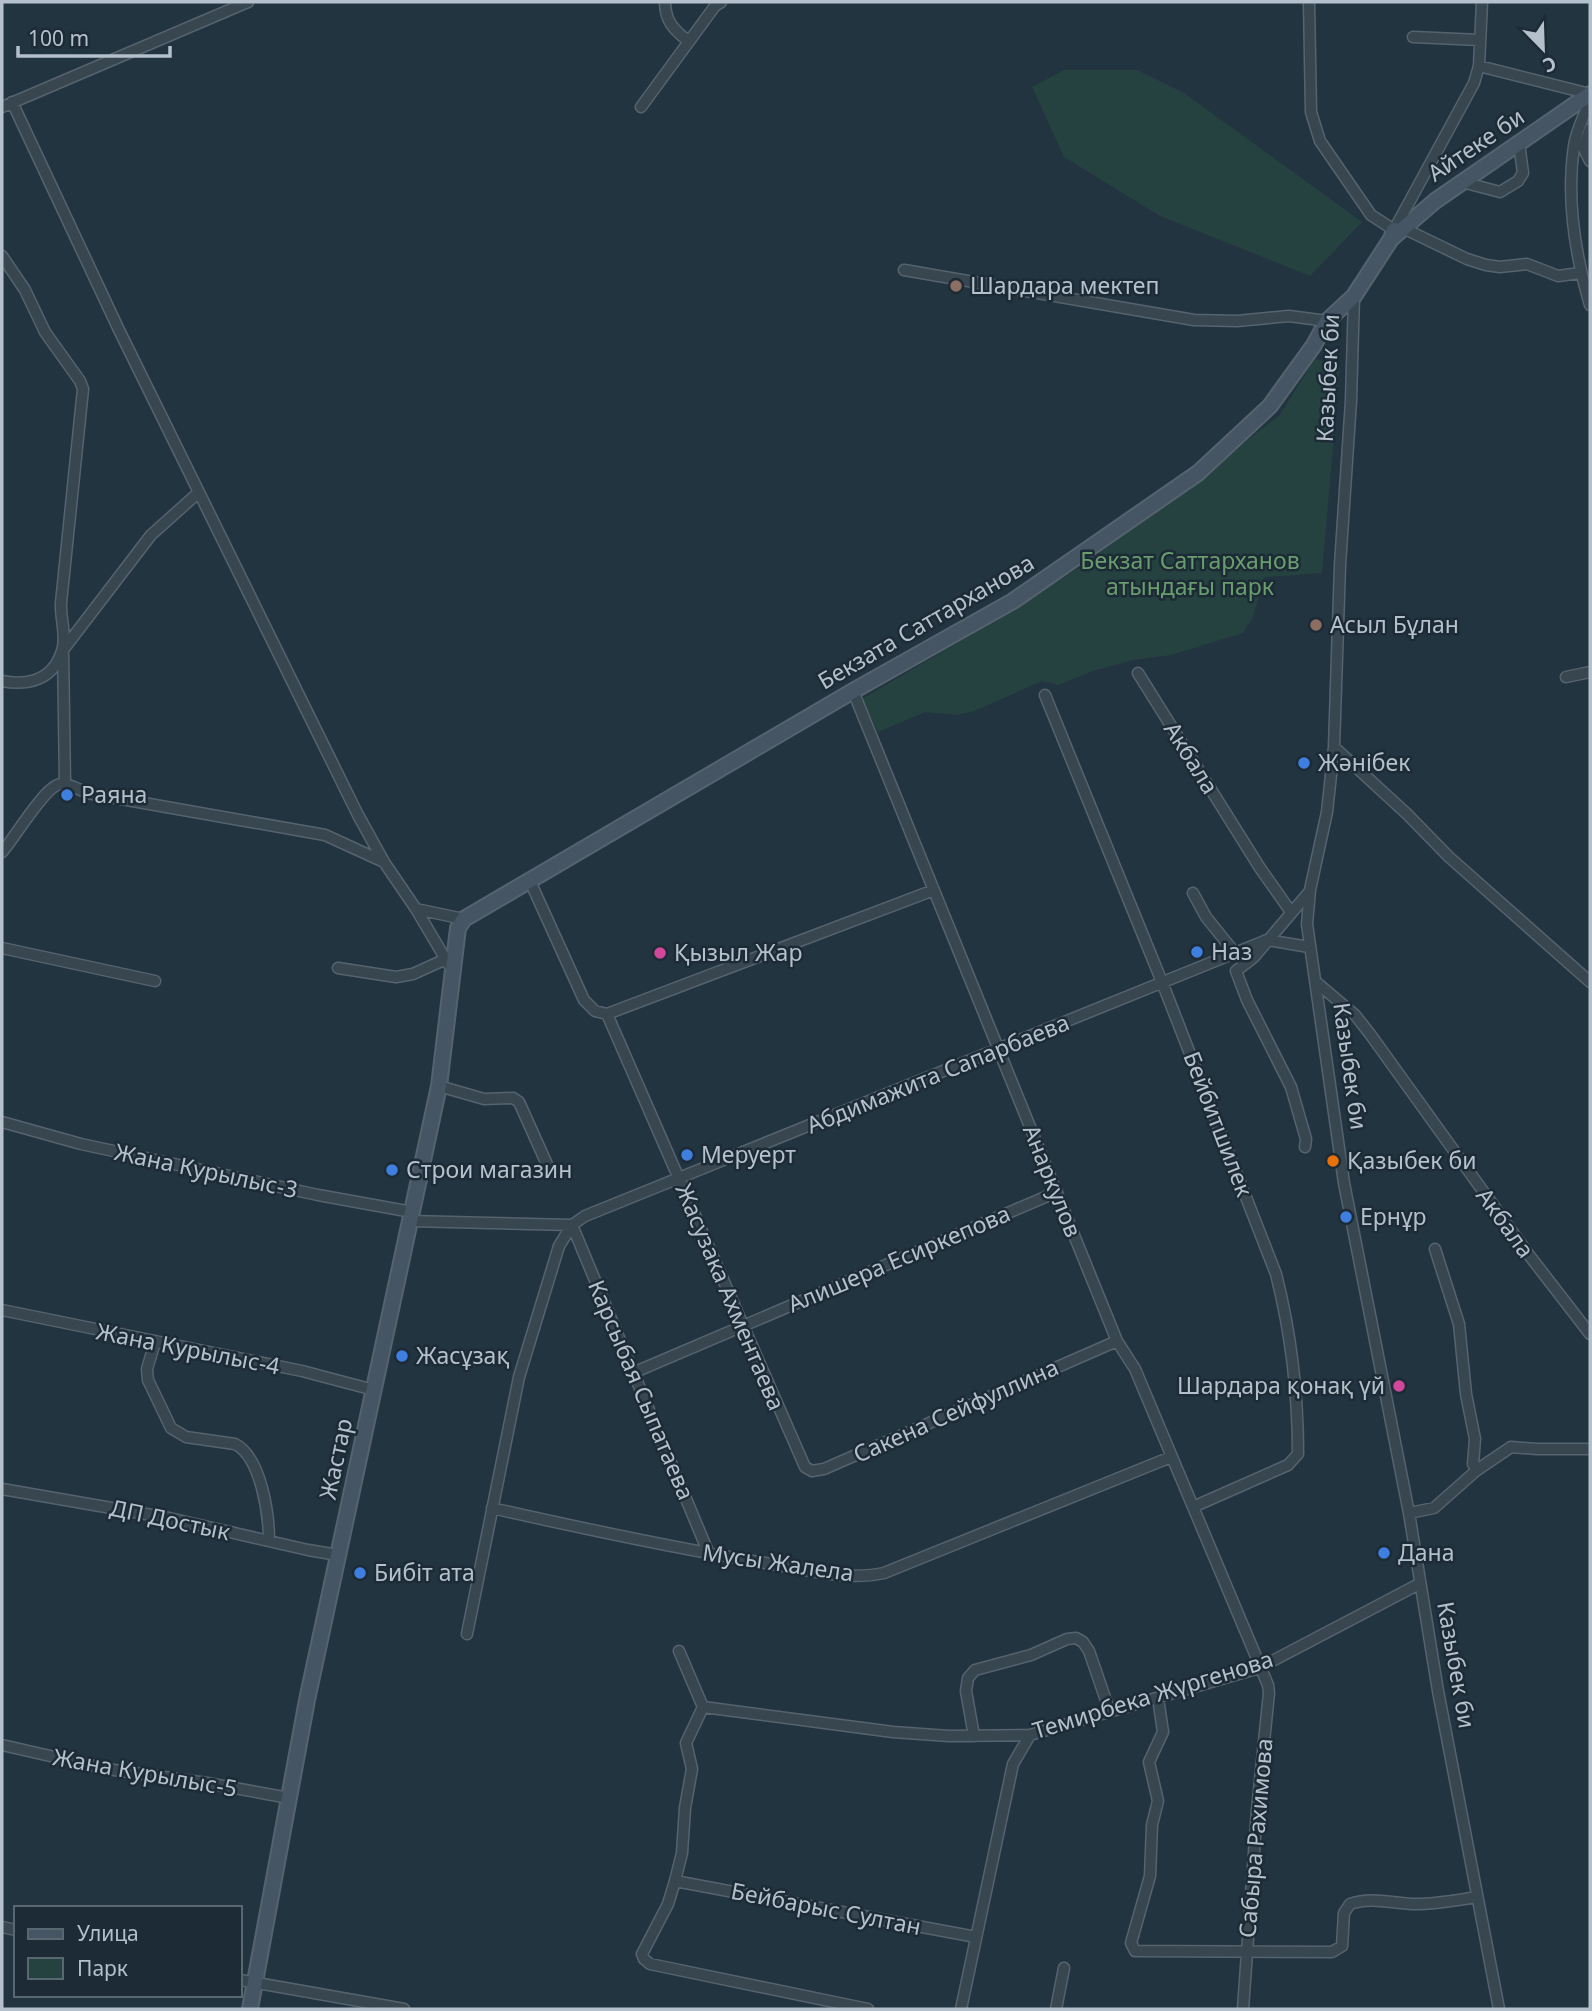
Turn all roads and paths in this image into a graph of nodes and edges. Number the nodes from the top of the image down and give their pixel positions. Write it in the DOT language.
graph roads {
  1 [pos="248,2"];
  2 [pos="665,2"];
  3 [pos="721,2"];
  4 [pos="1309,2"];
  5 [pos="1482,2"];
  6 [pos="1413,37"];
  7 [pos="1480,40"];
  8 [pos="688,41"];
  9 [pos="1479,66"];
  10 [pos="1590,94"];
  11 [pos="1590,100"];
  12 [pos="12,102"];
  13 [pos="2,107"];
  14 [pos="641,107"];
  15 [pos="1590,129"];
  16 [pos="1519,143"];
  17 [pos="1590,160"];
  18 [pos="1462,182"];
  19 [pos="1396,232"];
  20 [pos="2,257"];
  21 [pos="904,270"];
  22 [pos="1580,273"];
  23 [pos="1354,296"];
  24 [pos="1590,305"];
  25 [pos="1327,321"];
  26 [pos="198,493"];
  27 [pos="63,650"];
  28 [pos="1590,672"];
  29 [pos="1138,673"];
  30 [pos="1566,677"];
  31 [pos="2,681"];
  32 [pos="853,691"];
  33 [pos="1045,695"];
  34 [pos="1334,747"];
  35 [pos="65,784"];
  36 [pos="2,852"];
  37 [pos="384,862"];
  38 [pos="529,879"];
  39 [pos="934,890"];
  40 [pos="1310,890"];
  41 [pos="1193,893"];
  42 [pos="416,909"];
  43 [pos="1291,912"];
  44 [pos="464,919"];
  45 [pos="1267,940"];
  46 [pos="1309,947"];
  47 [pos="2,948"];
  48 [pos="1235,953"];
  49 [pos="449,965"];
  50 [pos="338,968"];
  51 [pos="155,981"];
  52 [pos="1162,982"];
  53 [pos="1316,982"];
  54 [pos="1590,982"];
  55 [pos="607,1014"];
  56 [pos="998,1050"];
  57 [pos="439,1086"];
  58 [pos="2,1122"];
  59 [pos="1304,1147"];
  60 [pos="550,1171"];
  61 [pos="680,1179"];
  62 [pos="1057,1192"];
  63 [pos="411,1217"];
  64 [pos="572,1226"];
  65 [pos="1435,1249"];
  66 [pos="2,1310"];
  67 [pos="742,1325"];
  68 [pos="1590,1334"];
  69 [pos="1117,1341"];
  70 [pos="155,1342"];
  71 [pos="635,1373"];
  72 [pos="374,1390"];
  73 [pos="1590,1449"];
  74 [pos="1171,1457"];
  75 [pos="799,1458"];
  76 [pos="1477,1470"];
  77 [pos="2,1489"];
  78 [pos="1193,1507"];
  79 [pos="492,1508"];
  80 [pos="1409,1513"];
  81 [pos="269,1541"];
  82 [pos="709,1554"];
  83 [pos="338,1555"];
  84 [pos="1419,1584"];
  85 [pos="467,1634"];
  86 [pos="679,1651"];
  87 [pos="1259,1668"];
  88 [pos="1158,1698"];
  89 [pos="703,1707"];
  90 [pos="1110,1712"];
  91 [pos="1030,1735"];
  92 [pos="974,1736"];
  93 [pos="2,1745"];
  94 [pos="289,1798"];
  95 [pos="675,1881"];
  96 [pos="1477,1897"];
  97 [pos="976,1937"];
  98 [pos="1247,1952"];
  99 [pos="1064,1968"];
  100 [pos="242,1981"];
  101 [pos="255,1984"];
  102 [pos="250,2009"];
  103 [pos="404,2009"];
  104 [pos="868,2009"];
  105 [pos="961,2009"];
  106 [pos="1056,2009"];
  107 [pos="1243,2009"];
  108 [pos="1500,2009"];
  1 -- 12 [label="street"];
  2 -- 8 [label="street"];
  3 -- 8 [label="street"];
  4 -- 19 [label="street"];
  5 -- 7 [label="street, Казыбек би"];
  6 -- 7 [label="street"];
  7 -- 9 [label="street, Казыбек би"];
  8 -- 14 [label="street"];
  9 -- 10 [label="street"];
  9 -- 19 [label="street, Казыбек би"];
  10 -- 16 [label="street, Айтеке би"];
  11 -- 22 [label="street"];
  12 -- 13 [label="street"];
  12 -- 26 [label="street"];
  15 -- 17 [label="street"];
  16 -- 18 [label="street, Айтеке би"];
  16 -- 18 [label="street"];
  18 -- 19 [label="street, Айтеке би"];
  19 -- 22 [label="street"];
  19 -- 23 [label="street, Казыбек би"];
  20 -- 27 [label="street"];
  21 -- 25 [label="street"];
  22 -- 24 [label="street"];
  23 -- 25 [label="street, Бекзата Саттарханова"];
  23 -- 34 [label="street, Казыбек би"];
  25 -- 32 [label="street, Бекзата Саттарханова"];
  26 -- 27 [label="street"];
  26 -- 37 [label="street"];
  27 -- 31 [label="street"];
  27 -- 35 [label="street"];
  28 -- 30 [label="street"];
  29 -- 43 [label="street, Акбала"];
  32 -- 38 [label="street, Бекзата Саттарханова"];
  32 -- 39 [label="street, Анаркулов"];
  33 -- 52 [label="street, Бейбитшилек"];
  34 -- 40 [label="street, Казыбек би"];
  34 -- 54 [label="street"];
  35 -- 36 [label="street"];
  35 -- 37 [label="street"];
  37 -- 42 [label="street"];
  38 -- 44 [label="street, Бекзата Саттарханова"];
  38 -- 55 [label="street, Жасузака Ахментаева"];
  39 -- 55 [label="street"];
  39 -- 56 [label="street, Анаркулов"];
  40 -- 43 [label="street"];
  40 -- 46 [label="street, Казыбек би"];
  41 -- 48 [label="street"];
  42 -- 44 [label="street"];
  42 -- 49 [label="street"];
  43 -- 45 [label="street"];
  44 -- 49 [label="street, Жастар"];
  45 -- 46 [label="street"];
  45 -- 48 [label="street, Абдимажита Сапарбаева"];
  45 -- 59 [label="street"];
  46 -- 53 [label="street, Казыбек би"];
  47 -- 51 [label="street"];
  48 -- 52 [label="street, Абдимажита Сапарбаева"];
  49 -- 50 [label="street"];
  49 -- 57 [label="street, Жастар"];
  52 -- 56 [label="street, Абдимажита Сапарбаева"];
  52 -- 78 [label="street, Бейбитшилек"];
  53 -- 68 [label="street, Акбала"];
  53 -- 80 [label="street, Казыбек би"];
  55 -- 61 [label="street, Жасузака Ахментаева"];
  56 -- 61 [label="street, Абдимажита Сапарбаева"];
  56 -- 62 [label="street, Анаркулов"];
  57 -- 60 [label="street"];
  57 -- 63 [label="street, Жастар"];
  58 -- 63 [label="street, Жана Курылыс-3"];
  61 -- 64 [label="street, Абдимажита Сапарбаева"];
  61 -- 67 [label="street, Жасузака Ахментаева"];
  62 -- 67 [label="street, Алишера Есиркепова"];
  62 -- 69 [label="street, Анаркулов"];
  63 -- 64 [label="street"];
  63 -- 72 [label="street, Жастар"];
  64 -- 71 [label="street, Карсыбая Сыпатаева"];
  64 -- 79 [label="street"];
  65 -- 76 [label="street"];
  66 -- 70 [label="street, Жана Курылыс-4"];
  67 -- 71 [label="street, Алишера Есиркепова"];
  67 -- 75 [label="street, Жасузака Ахментаева"];
  69 -- 74 [label="street, Анаркулов"];
  69 -- 75 [label="street, Сакена Сейфуллина"];
  70 -- 72 [label="street, Жана Курылыс-4"];
  70 -- 81 [label="street"];
  71 -- 82 [label="street, Карсыбая Сыпатаева"];
  72 -- 83 [label="street, Жастар"];
  73 -- 76 [label="street"];
  74 -- 78 [label="street, Анаркулов"];
  74 -- 82 [label="street, Мусы Жалела"];
  76 -- 80 [label="street"];
  77 -- 81 [label="street, ДП Достык"];
  78 -- 87 [label="street, Анаркулов"];
  79 -- 82 [label="street, Мусы Жалела"];
  79 -- 85 [label="street"];
  80 -- 84 [label="street, Казыбек би"];
  81 -- 83 [label="street, ДП Достык"];
  83 -- 94 [label="street, Жастар"];
  84 -- 87 [label="street, Темирбека Жүргенова"];
  84 -- 96 [label="street, Казыбек би"];
  86 -- 89 [label="street"];
  87 -- 88 [label="street, Темирбека Жүргенова"];
  87 -- 98 [label="street, Сабыра Рахимова"];
  88 -- 90 [label="street, Темирбека Жүргенова"];
  88 -- 98 [label="street"];
  89 -- 92 [label="street, Темирбека Жүргенова"];
  89 -- 95 [label="street"];
  90 -- 91 [label="street, Темирбека Жүргенова"];
  90 -- 92 [label="street"];
  91 -- 92 [label="street, Темирбека Жүргенова"];
  91 -- 97 [label="street"];
  93 -- 94 [label="street, Жана Курылыс-5"];
  94 -- 101 [label="street, Жастар"];
  95 -- 97 [label="street, Бейбарыс Султан"];
  95 -- 104 [label="street"];
  96 -- 98 [label="street"];
  96 -- 108 [label="street, Казыбек би"];
  97 -- 105 [label="street"];
  98 -- 107 [label="street, Сабыра Рахимова"];
  99 -- 106 [label="street"];
  100 -- 101 [label="street"];
  101 -- 102 [label="street, Жастар"];
  101 -- 103 [label="street"];
}
